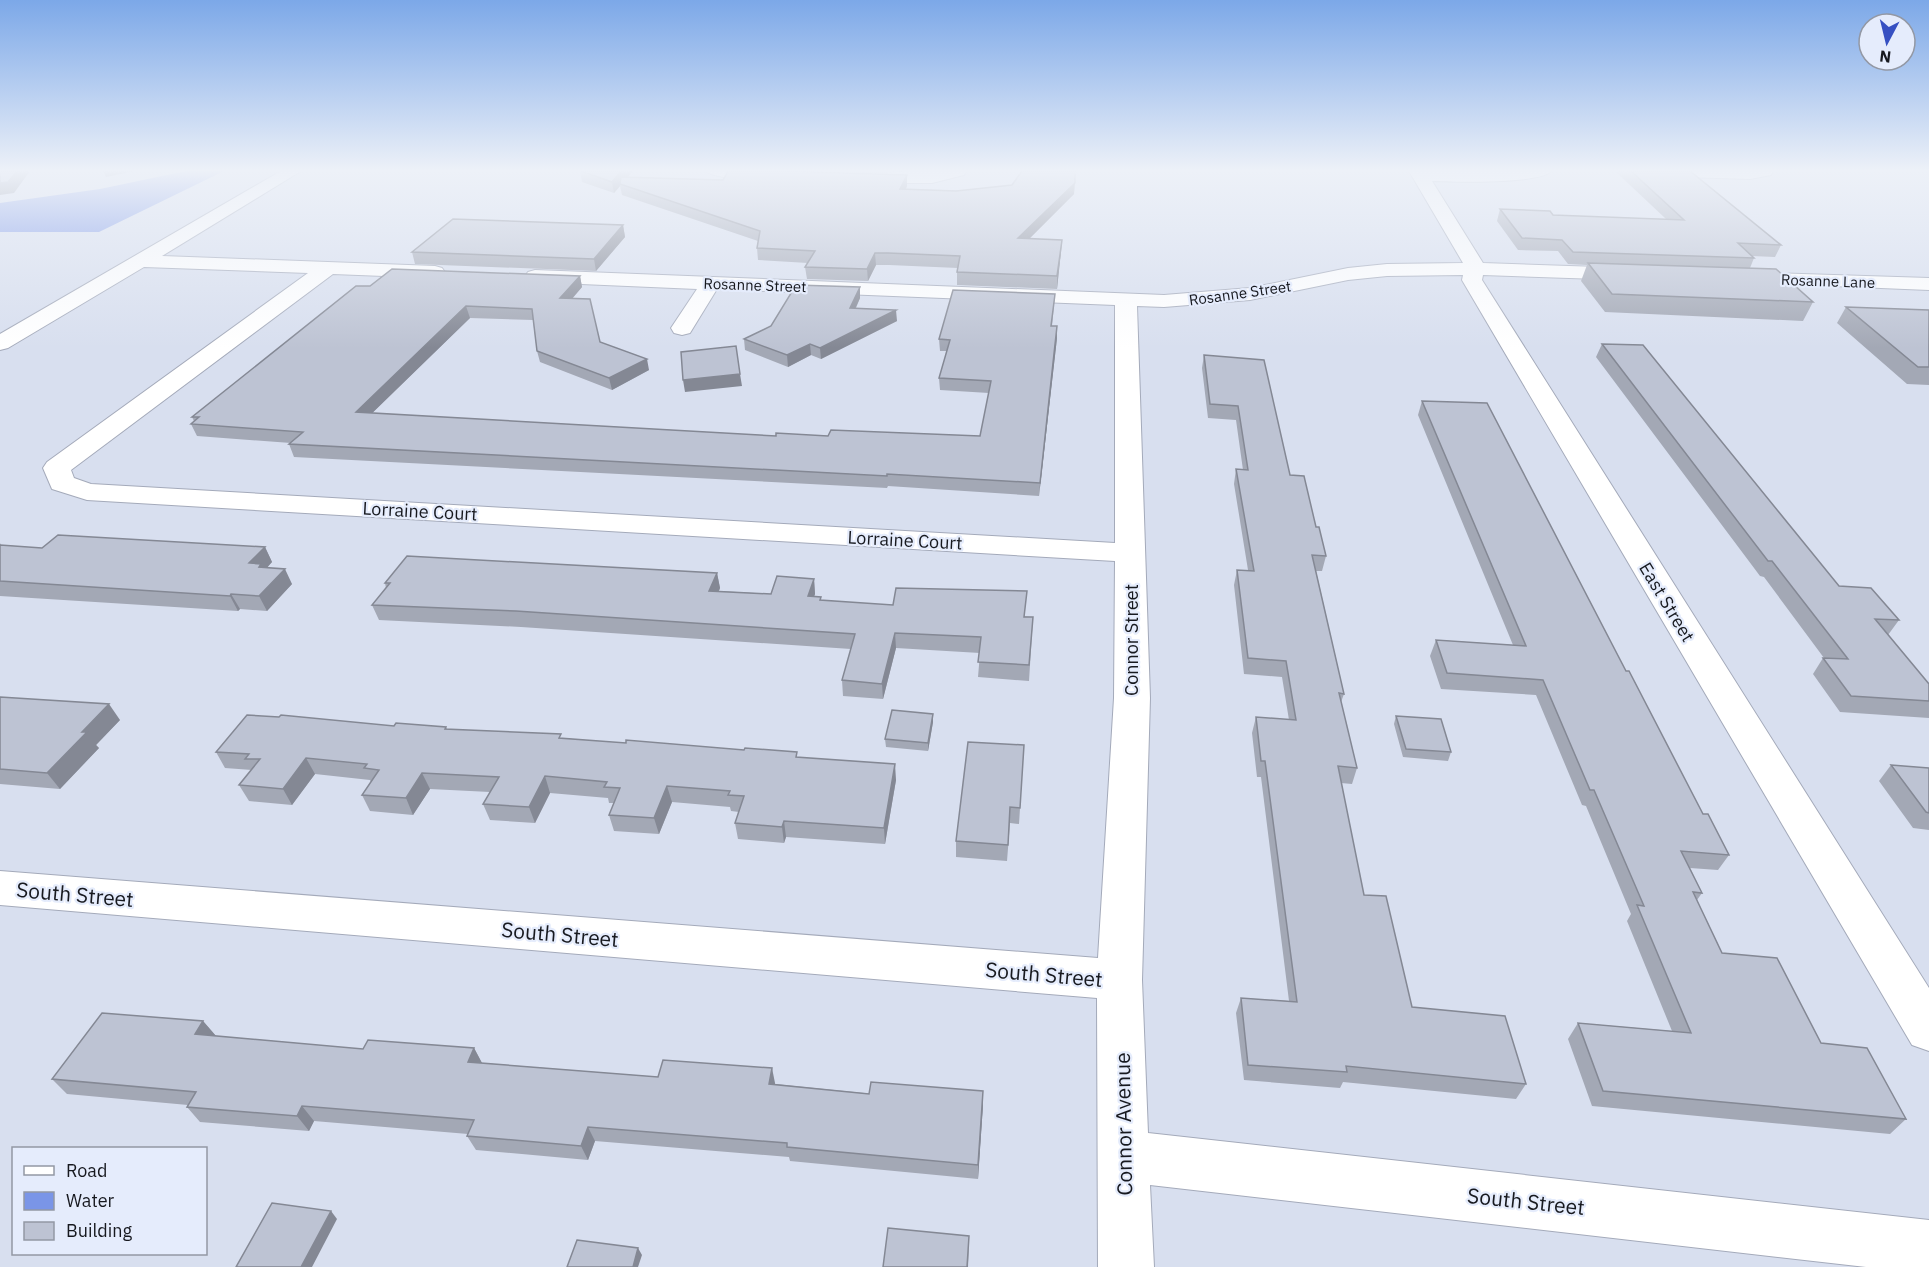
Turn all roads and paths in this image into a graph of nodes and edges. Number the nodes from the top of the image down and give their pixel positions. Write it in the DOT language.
graph roads {
  1 [pos="192,230"];
  2 [pos="1454,230"];
  3 [pos="140,261"];
  4 [pos="328,268"];
  5 [pos="1474,269"];
  6 [pos="460,273"];
  7 [pos="1649,274"];
  8 [pos="519,276"];
  9 [pos="1729,277"];
  10 [pos="710,284"];
  11 [pos="1929,284"];
  12 [pos="1126,300"];
  13 [pos="682,328"];
  14 [pos="0,343"];
  15 [pos="1131,553"];
  16 [pos="0,888"];
  17 [pos="1119,980"];
  18 [pos="1929,1030"];
  19 [pos="1124,1156"];
  20 [pos="1929,1247"];
  21 [pos="1126,1267"];
  1 -- 3 [label="street"];
  2 -- 5 [label="street, East Street"];
  3 -- 4 [label="street"];
  3 -- 14 [label="street"];
  4 -- 6 [label="street"];
  4 -- 15 [label="street, Lorraine Court"];
  5 -- 7 [label="street"];
  5 -- 12 [label="street, Rosanne Street"];
  5 -- 18 [label="street, East Street"];
  8 -- 10 [label="street, Rosanne Street"];
  9 -- 11 [label="street, Rosanne Lane"];
  10 -- 12 [label="street, Rosanne Street"];
  10 -- 13 [label="street"];
  12 -- 15 [label="street, Connor Street"];
  15 -- 17 [label="street, Connor Street"];
  16 -- 17 [label="street, South Street"];
  17 -- 19 [label="street, Connor Avenue"];
  19 -- 20 [label="street, South Street"];
  19 -- 21 [label="street, Connor Avenue"];
}
